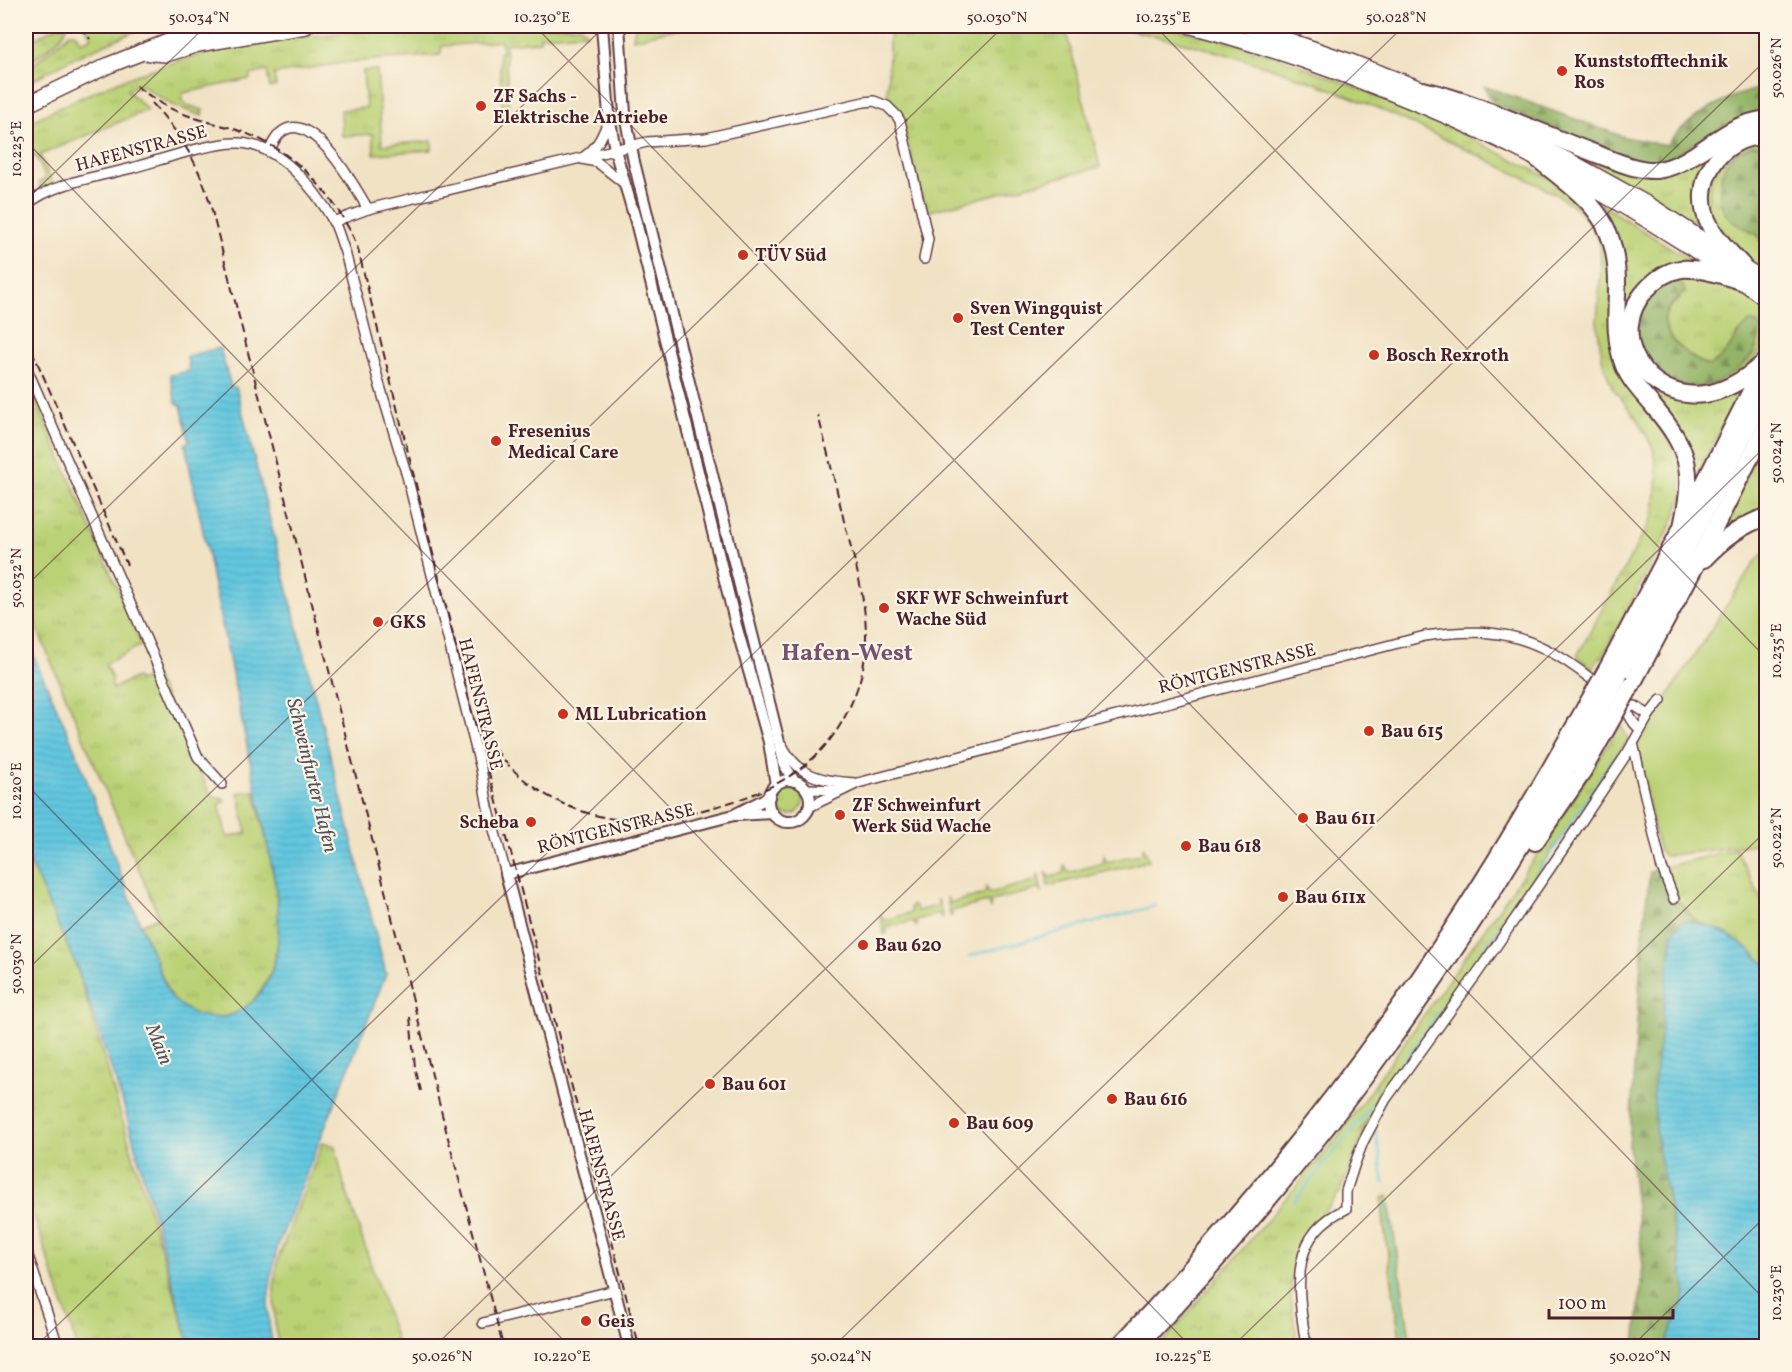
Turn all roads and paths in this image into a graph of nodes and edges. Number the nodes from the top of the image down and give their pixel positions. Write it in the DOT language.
graph roads {
  1 [pos="180,26"];
  2 [pos="208,26"];
  3 [pos="306,26"];
  4 [pos="602,26"];
  5 [pos="619,26"];
  6 [pos="1191,26"];
  7 [pos="1246,26"];
  8 [pos="145,50"];
  9 [pos="1423,90"];
  10 [pos="26,105"];
  11 [pos="609,115"];
  12 [pos="1767,119"];
  13 [pos="1767,135"];
  14 [pos="630,146"];
  15 [pos="615,150"];
  16 [pos="269,152"];
  17 [pos="1535,157"];
  18 [pos="580,159"];
  19 [pos="625,184"];
  20 [pos="26,205"];
  21 [pos="368,209"];
  22 [pos="333,222"];
  23 [pos="657,252"];
  24 [pos="644,255"];
  25 [pos="924,260"];
  26 [pos="1743,273"];
  27 [pos="1767,282"];
  28 [pos="1767,299"];
  29 [pos="1767,361"];
  30 [pos="26,367"];
  31 [pos="691,385"];
  32 [pos="677,389"];
  33 [pos="1767,391"];
  34 [pos="1767,426"];
  35 [pos="1767,517"];
  36 [pos="1682,527"];
  37 [pos="732,562"];
  38 [pos="720,565"];
  39 [pos="1691,573"];
  40 [pos="748,622"];
  41 [pos="736,626"];
  42 [pos="1620,675"];
  43 [pos="763,676"];
  44 [pos="750,679"];
  45 [pos="1661,700"];
  46 [pos="1626,707"];
  47 [pos="1649,715"];
  48 [pos="1597,717"];
  49 [pos="1641,729"];
  50 [pos="779,739"];
  51 [pos="1633,743"];
  52 [pos="794,781"];
  53 [pos="858,783"];
  54 [pos="222,784"];
  55 [pos="776,785"];
  56 [pos="806,789"];
  57 [pos="842,790"];
  58 [pos="769,797"];
  59 [pos="809,807"];
  60 [pos="772,813"];
  61 [pos="734,815"];
  62 [pos="506,874"];
  63 [pos="1674,899"];
  64 [pos="26,1250"];
  65 [pos="615,1290"];
  66 [pos="483,1323"];
  67 [pos="58,1347"];
  68 [pos="629,1347"];
  69 [pos="1119,1347"];
  70 [pos="1138,1347"];
  71 [pos="1306,1347"];
  1 -- 8 [label="highway"];
  2 -- 8 [label="highway"];
  3 -- 8 [label="highway"];
  4 -- 11 [label="street"];
  5 -- 14 [label="street"];
  6 -- 17 [label="highway"];
  7 -- 9 [label="highway"];
  8 -- 10 [label="highway"];
  9 -- 12 [label="highway"];
  9 -- 26 [label="highway"];
  11 -- 15 [label="street"];
  11 -- 18 [label="street"];
  13 -- 26 [label="highway"];
  14 -- 15 [label="street"];
  14 -- 23 [label="street"];
  14 -- 25 [label="street"];
  15 -- 18 [label="street"];
  15 -- 19 [label="street"];
  16 -- 20 [label="street, HAFENSTRASSE"];
  16 -- 21 [label="street"];
  16 -- 22 [label="street, HAFENSTRASSE"];
  17 -- 26 [label="highway"];
  17 -- 36 [label="highway"];
  18 -- 19 [label="street"];
  18 -- 21 [label="street"];
  19 -- 24 [label="street"];
  21 -- 22 [label="street"];
  22 -- 62 [label="street, HAFENSTRASSE"];
  23 -- 24 [label="street"];
  23 -- 31 [label="street"];
  24 -- 32 [label="street"];
  26 -- 27 [label="highway"];
  26 -- 28 [label="highway"];
  26 -- 29 [label="highway"];
  29 -- 36 [label="highway"];
  30 -- 54 [label="street"];
  31 -- 32 [label="street"];
  31 -- 37 [label="street"];
  32 -- 38 [label="street"];
  33 -- 42 [label="highway"];
  34 -- 39 [label="highway"];
  35 -- 39 [label="highway"];
  36 -- 42 [label="highway"];
  37 -- 38 [label="street"];
  37 -- 40 [label="street"];
  38 -- 41 [label="street"];
  39 -- 42 [label="highway"];
  40 -- 41 [label="street"];
  40 -- 43 [label="street"];
  41 -- 44 [label="street"];
  42 -- 48 [label="highway, bridge"];
  42 -- 48 [label="highway, bridge"];
  43 -- 44 [label="street"];
  43 -- 50 [label="street"];
  44 -- 55 [label="street"];
  45 -- 47 [label="street"];
  46 -- 47 [label="street, RÖNTGENSTRASSE"];
  46 -- 49 [label="street, RÖNTGENSTRASSE"];
  46 -- 53 [label="street, RÖNTGENSTRASSE"];
  47 -- 49 [label="street"];
  48 -- 69 [label="highway"];
  48 -- 70 [label="highway"];
  49 -- 51 [label="street"];
  50 -- 52 [label="street"];
  50 -- 53 [label="street"];
  51 -- 63 [label="street"];
  51 -- 71 [label="street"];
  52 -- 55 [label="street"];
  52 -- 56 [label="street"];
  53 -- 57 [label="street, RÖNTGENSTRASSE"];
  55 -- 58 [label="street"];
  56 -- 57 [label="street, RÖNTGENSTRASSE"];
  56 -- 59 [label="street"];
  57 -- 59 [label="street, RÖNTGENSTRASSE"];
  58 -- 60 [label="street"];
  58 -- 61 [label="street, RÖNTGENSTRASSE"];
  59 -- 60 [label="street"];
  60 -- 61 [label="street, RÖNTGENSTRASSE"];
  61 -- 62 [label="street, RÖNTGENSTRASSE"];
  62 -- 65 [label="street, HAFENSTRASSE"];
  64 -- 67 [label="street"];
  65 -- 66 [label="street"];
  65 -- 68 [label="street, HAFENSTRASSE"];
}
